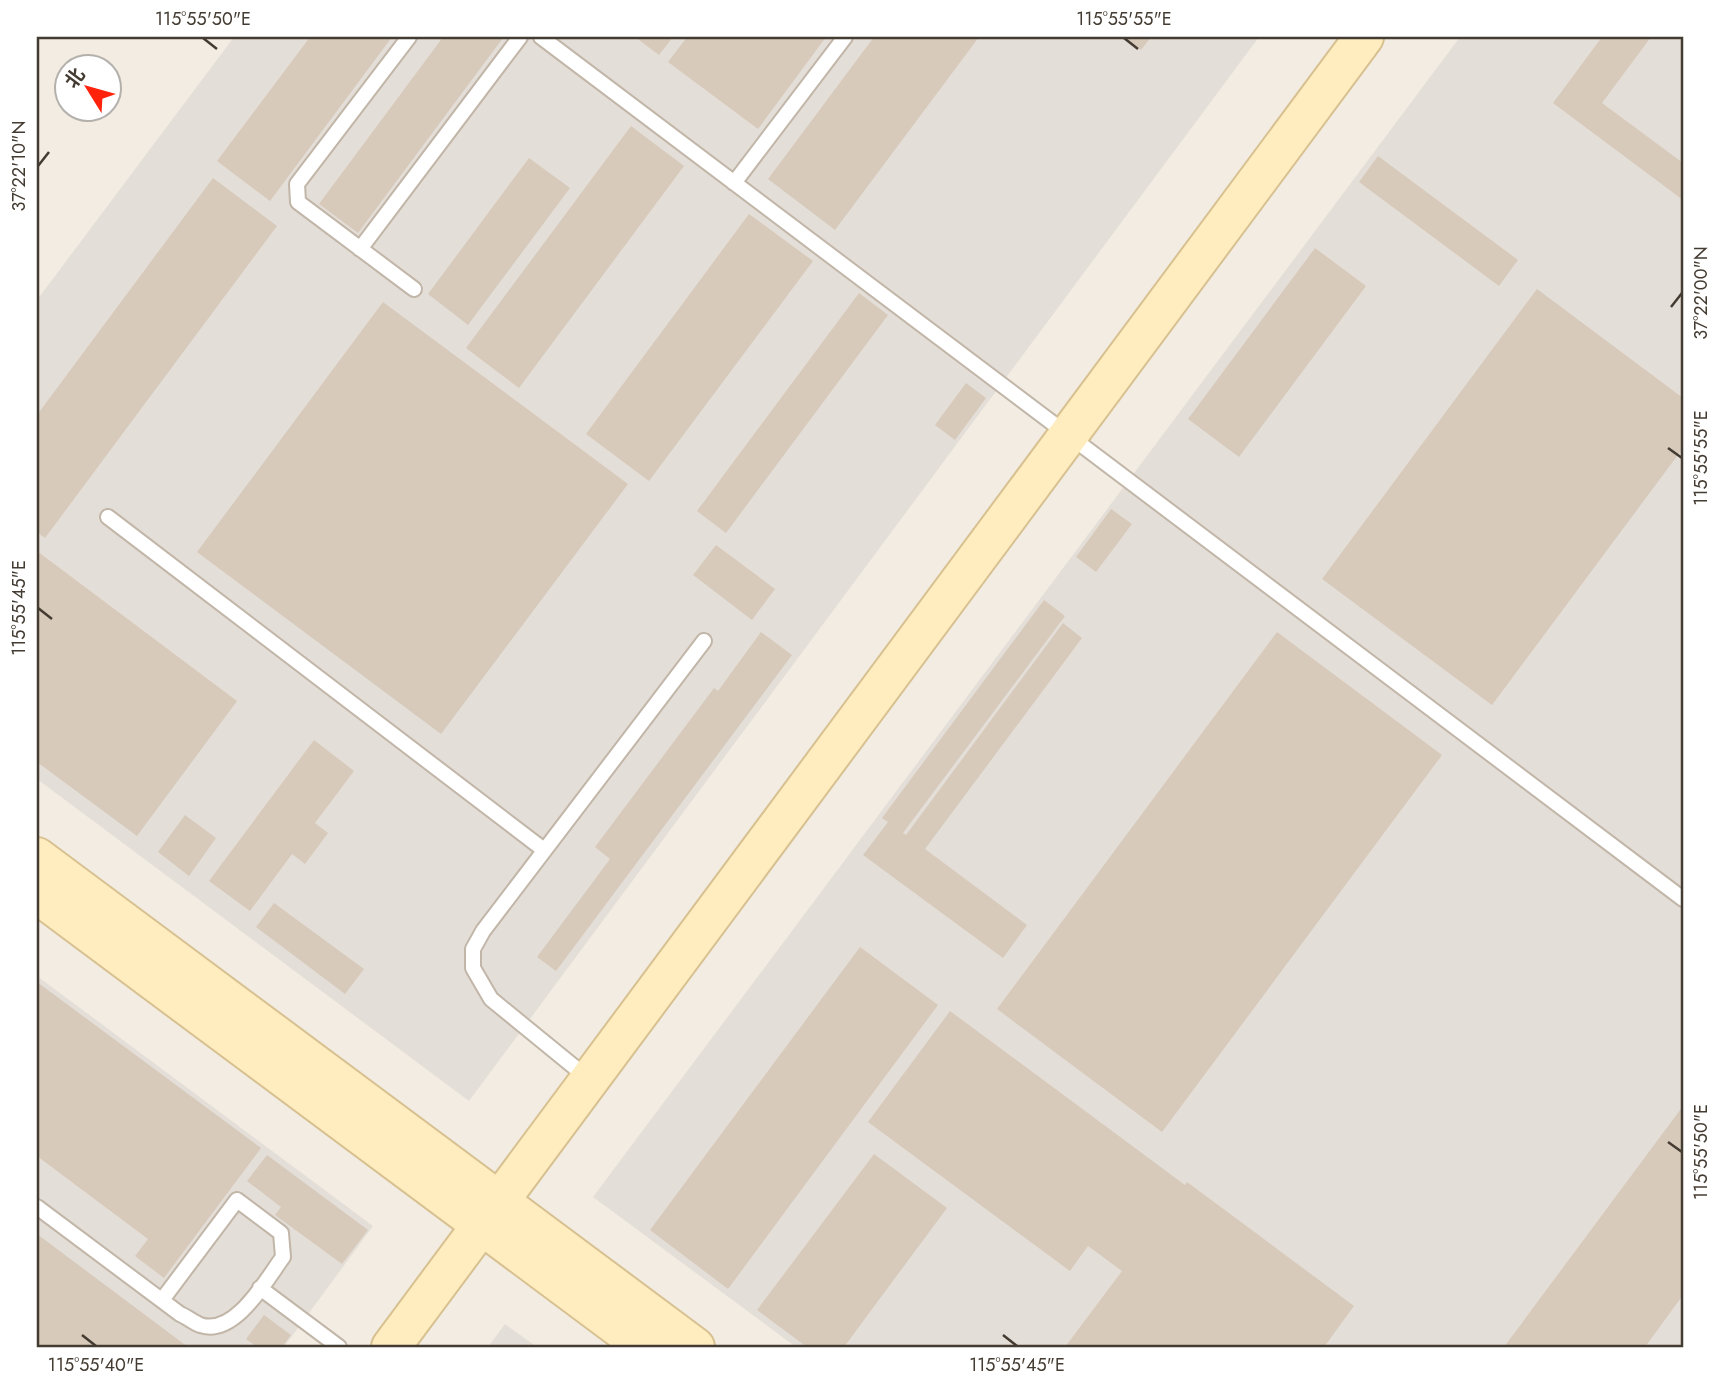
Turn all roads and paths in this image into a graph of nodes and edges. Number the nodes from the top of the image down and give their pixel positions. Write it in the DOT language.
graph roads {
  1 [pos="409,37"];
  2 [pos="520,37"];
  3 [pos="541,37"];
  4 [pos="845,37"];
  5 [pos="1364,37"];
  6 [pos="734,183"];
  7 [pos="360,248"];
  8 [pos="414,289"];
  9 [pos="1068,435"];
  10 [pos="108,517"];
  11 [pos="704,641"];
  12 [pos="544,850"];
  13 [pos="37,857"];
  14 [pos="37,894"];
  15 [pos="1683,899"];
  16 [pos="590,1080"];
  17 [pos="37,1207"];
  18 [pos="491,1214"];
  19 [pos="260,1288"];
  20 [pos="162,1300"];
  21 [pos="340,1347"];
  22 [pos="391,1347"];
  23 [pos="645,1347"];
  24 [pos="695,1347"];
  1 -- 7 [label="lane"];
  2 -- 7 [label="lane"];
  3 -- 6 [label="lane"];
  4 -- 6 [label="lane"];
  5 -- 9 [label="street"];
  6 -- 9 [label="lane"];
  7 -- 8 [label="lane"];
  9 -- 15 [label="lane"];
  9 -- 16 [label="street"];
  10 -- 12 [label="lane"];
  11 -- 12 [label="lane"];
  12 -- 16 [label="lane"];
  13 -- 18 [label="street"];
  14 -- 18 [label="street"];
  16 -- 18 [label="street"];
  17 -- 20 [label="lane"];
  18 -- 22 [label="street"];
  18 -- 23 [label="street"];
  18 -- 24 [label="street"];
  19 -- 20 [label="lane"];
  19 -- 20 [label="lane"];
  19 -- 21 [label="lane"];
}
